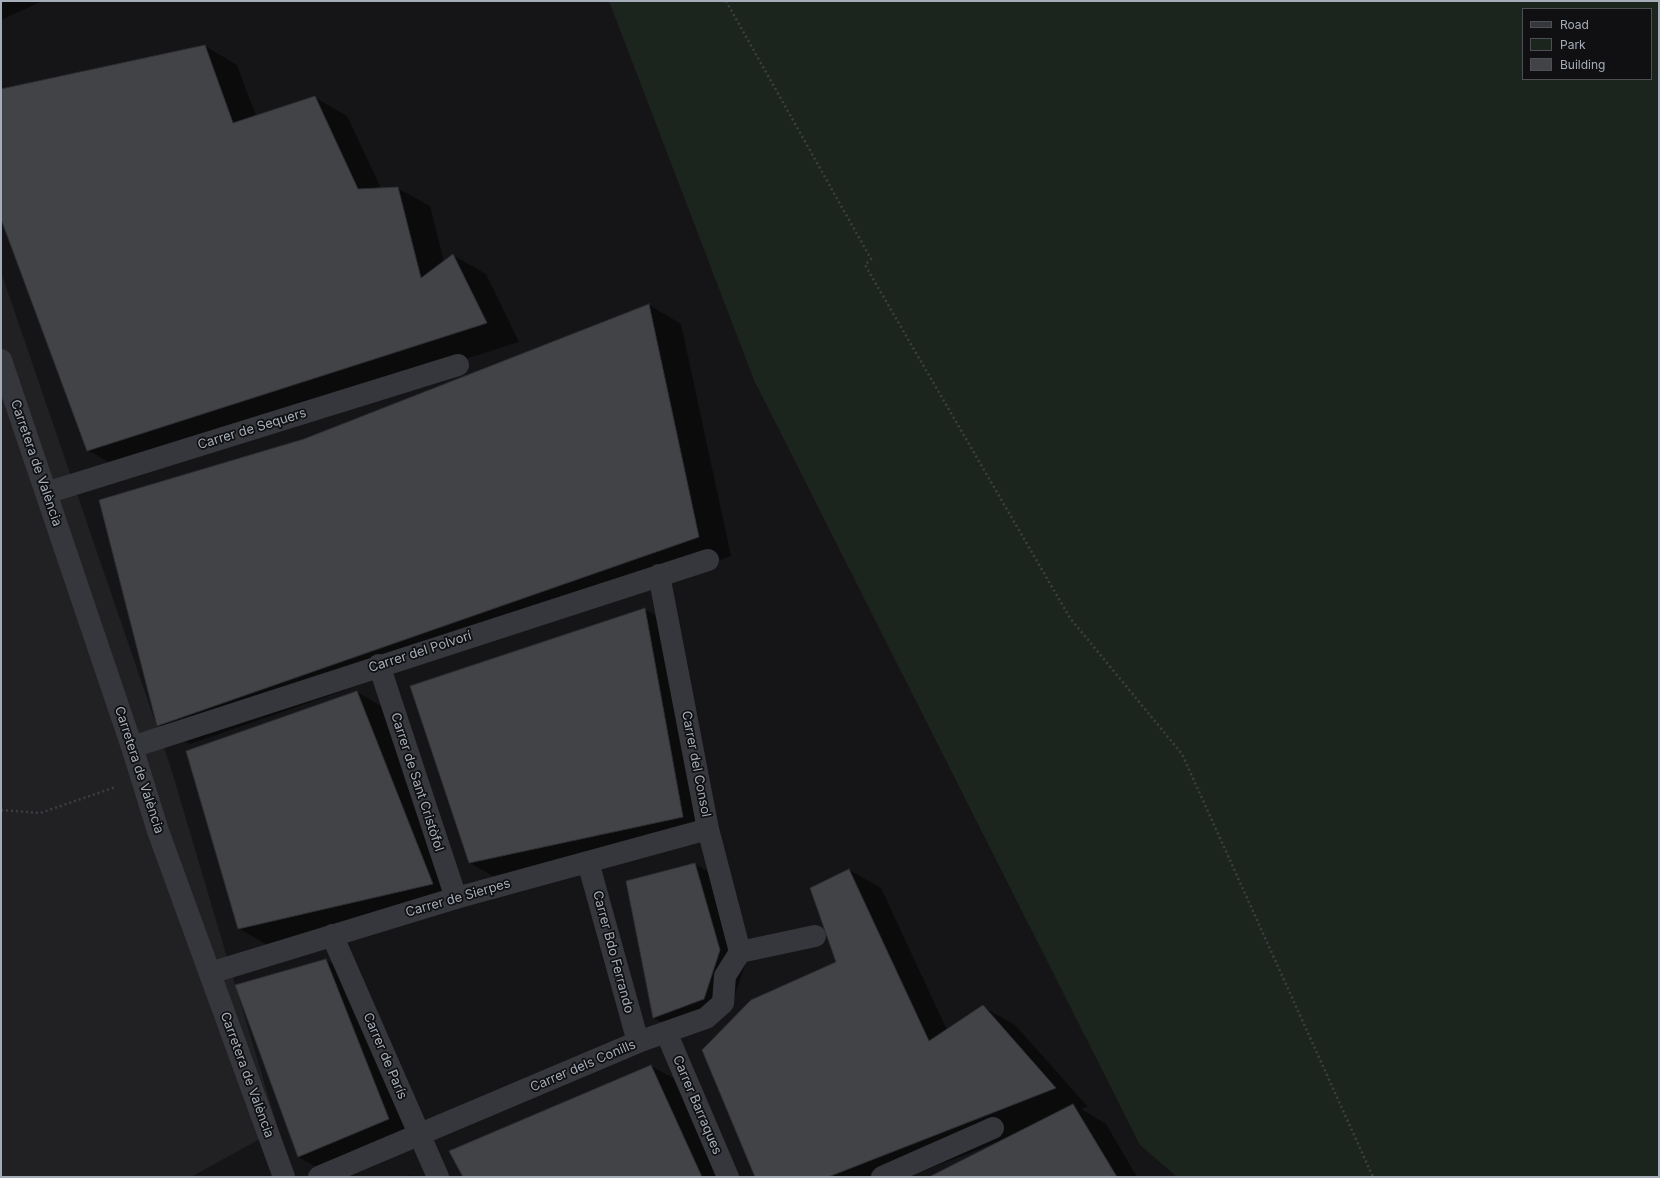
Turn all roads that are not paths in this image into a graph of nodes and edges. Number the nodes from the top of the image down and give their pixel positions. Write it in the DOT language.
graph roads {
  1 [pos="1,360"];
  2 [pos="458,365"];
  3 [pos="46,493"];
  4 [pos="708,560"];
  5 [pos="659,575"];
  6 [pos="379,665"];
  7 [pos="132,747"];
  8 [pos="708,829"];
  9 [pos="588,862"];
  10 [pos="456,898"];
  11 [pos="332,935"];
  12 [pos="815,936"];
  13 [pos="740,952"];
  14 [pos="210,973"];
  15 [pos="666,1032"];
  16 [pos="638,1042"];
  17 [pos="993,1128"];
  18 [pos="418,1134"];
  19 [pos="284,1177"];
  20 [pos="319,1177"];
  21 [pos="438,1177"];
  22 [pos="728,1177"];
  23 [pos="882,1177"];
  1 -- 3 [label="street, Carretera de València"];
  2 -- 3 [label="street, Carrer de Sequers"];
  3 -- 7 [label="street, Carretera de València"];
  4 -- 5 [label="street, Carrer del Polvorí"];
  5 -- 6 [label="street, Carrer del Polvorí"];
  5 -- 8 [label="street, Carrer del Consol"];
  6 -- 7 [label="street, Carrer del Polvorí"];
  6 -- 10 [label="street, Carrer de Sant Cristòfol"];
  7 -- 14 [label="street, Carretera de València"];
  8 -- 9 [label="street, Carrer de Sierpes"];
  8 -- 13 [label="street, Carrer del Consol"];
  9 -- 10 [label="street, Carrer de Sierpes"];
  9 -- 16 [label="street, Carrer Bdo Ferrando"];
  10 -- 11 [label="street, Carrer de Sierpes"];
  11 -- 14 [label="street, Carrer de Sierpes"];
  11 -- 18 [label="street, Carrer de París"];
  12 -- 13 [label="street"];
  13 -- 15 [label="street, Carrer dels Conills"];
  14 -- 19 [label="street, Carretera de València"];
  15 -- 16 [label="street, Carrer dels Conills"];
  15 -- 22 [label="street, Carrer Barraques"];
  16 -- 18 [label="street, Carrer dels Conills"];
  17 -- 23 [label="street"];
  18 -- 20 [label="street, Carrer dels Conills"];
  18 -- 21 [label="street, Carrer de París"];
}
